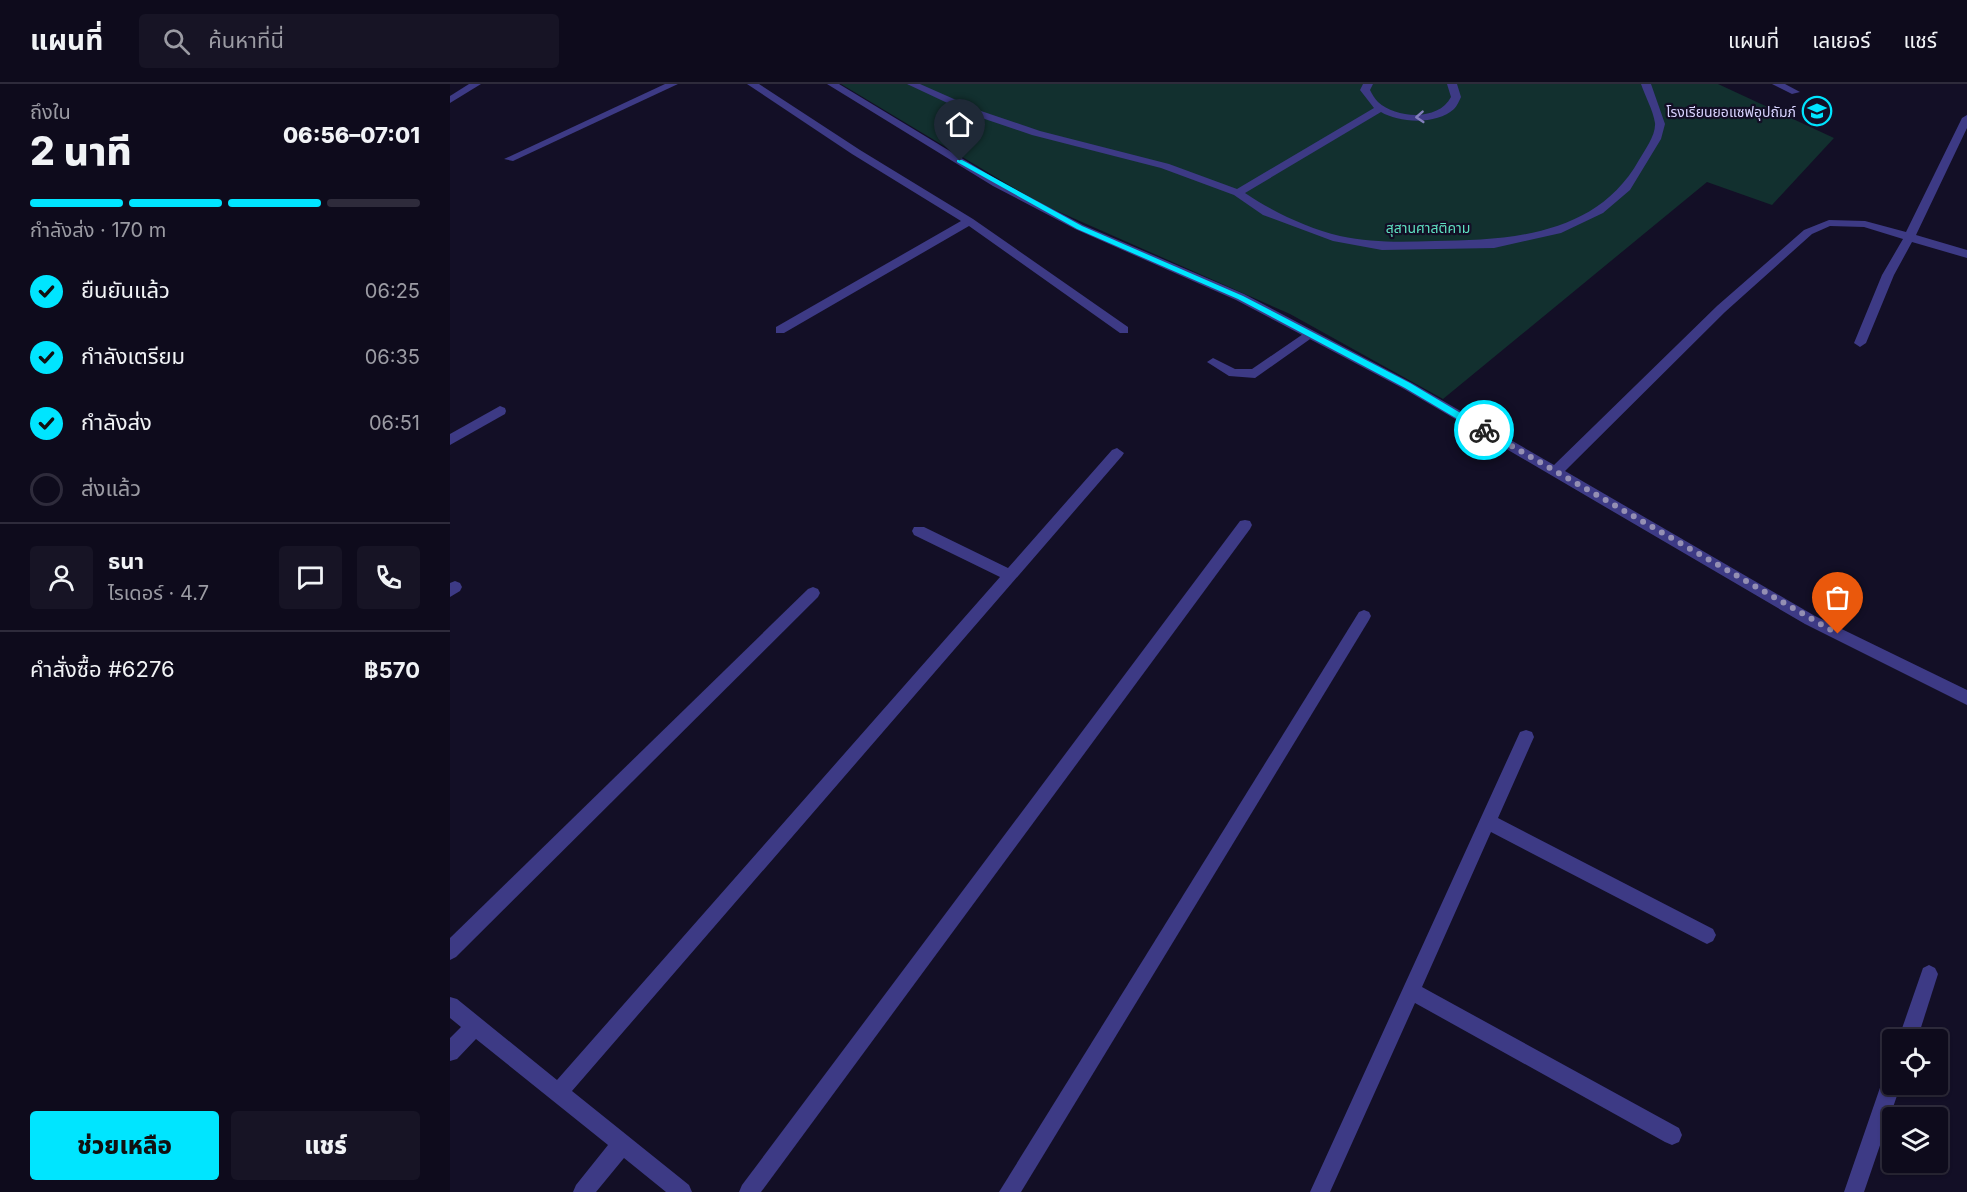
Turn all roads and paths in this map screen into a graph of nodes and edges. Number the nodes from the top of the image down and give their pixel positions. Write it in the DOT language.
graph roads {
  1 [pos="476,84"];
  2 [pos="673,84"];
  3 [pos="752,84"];
  4 [pos="832,84"];
  5 [pos="912,84"];
  6 [pos="1368,84"];
  7 [pos="1452,84"];
  8 [pos="1646,84"];
  9 [pos="1777,84"];
  10 [pos="1795,92"];
  11 [pos="450,100"];
  12 [pos="1379,109"];
  13 [pos="1967,118"];
  14 [pos="508,159"];
  15 [pos="1238,193"];
  16 [pos="969,221"];
  17 [pos="1910,236"];
  18 [pos="1967,254"];
  19 [pos="780,330"];
  20 [pos="1124,330"];
  21 [pos="1309,334"];
  22 [pos="1860,343"];
  23 [pos="1213,362"];
  24 [pos="500,411"];
  25 [pos="450,440"];
  26 [pos="1117,453"];
  27 [pos="1555,472"];
  28 [pos="1245,525"];
  29 [pos="919,531"];
  30 [pos="1010,576"];
  31 [pos="813,593"];
  32 [pos="1364,616"];
  33 [pos="1967,698"];
  34 [pos="1526,737"];
  35 [pos="1488,822"];
  36 [pos="1707,935"];
  37 [pos="450,951"];
  38 [pos="1929,975"];
  39 [pos="1410,990"];
  40 [pos="450,1006"];
  41 [pos="475,1026"];
  42 [pos="1911,1029"];
  43 [pos="450,1052"];
  44 [pos="558,1093"];
  45 [pos="1887,1095"];
  46 [pos="1672,1135"];
  47 [pos="622,1144"];
  48 [pos="583,1192"];
  49 [pos="682,1192"];
  50 [pos="749,1192"];
  51 [pos="1009,1192"];
  52 [pos="1320,1192"];
  53 [pos="1854,1192"];
  1 -- 11 [label="street"];
  2 -- 14 [label="street"];
  3 -- 16 [label="street"];
  4 -- 21 [label="street"];
  5 -- 15 [label="street"];
  6 -- 12 [label="street"];
  7 -- 12 [label="street, one-way"];
  8 -- 15 [label="street"];
  9 -- 10 [label="street"];
  12 -- 15 [label="street"];
  13 -- 17 [label="street"];
  16 -- 19 [label="street"];
  16 -- 20 [label="street"];
  17 -- 18 [label="street"];
  17 -- 22 [label="street"];
  17 -- 27 [label="street"];
  21 -- 23 [label="street"];
  21 -- 27 [label="street"];
  24 -- 25 [label="street"];
  26 -- 30 [label="street"];
  27 -- 33 [label="street"];
  28 -- 50 [label="street"];
  29 -- 30 [label="street"];
  30 -- 44 [label="street"];
  31 -- 37 [label="street"];
  32 -- 51 [label="street"];
  34 -- 35 [label="street"];
  35 -- 36 [label="street"];
  35 -- 39 [label="street"];
  38 -- 42 [label="street"];
  39 -- 46 [label="street"];
  39 -- 52 [label="street"];
  40 -- 41 [label="street"];
  41 -- 43 [label="street"];
  41 -- 44 [label="street"];
  44 -- 47 [label="street"];
  45 -- 53 [label="street"];
  47 -- 48 [label="street"];
  47 -- 49 [label="street"];
}
